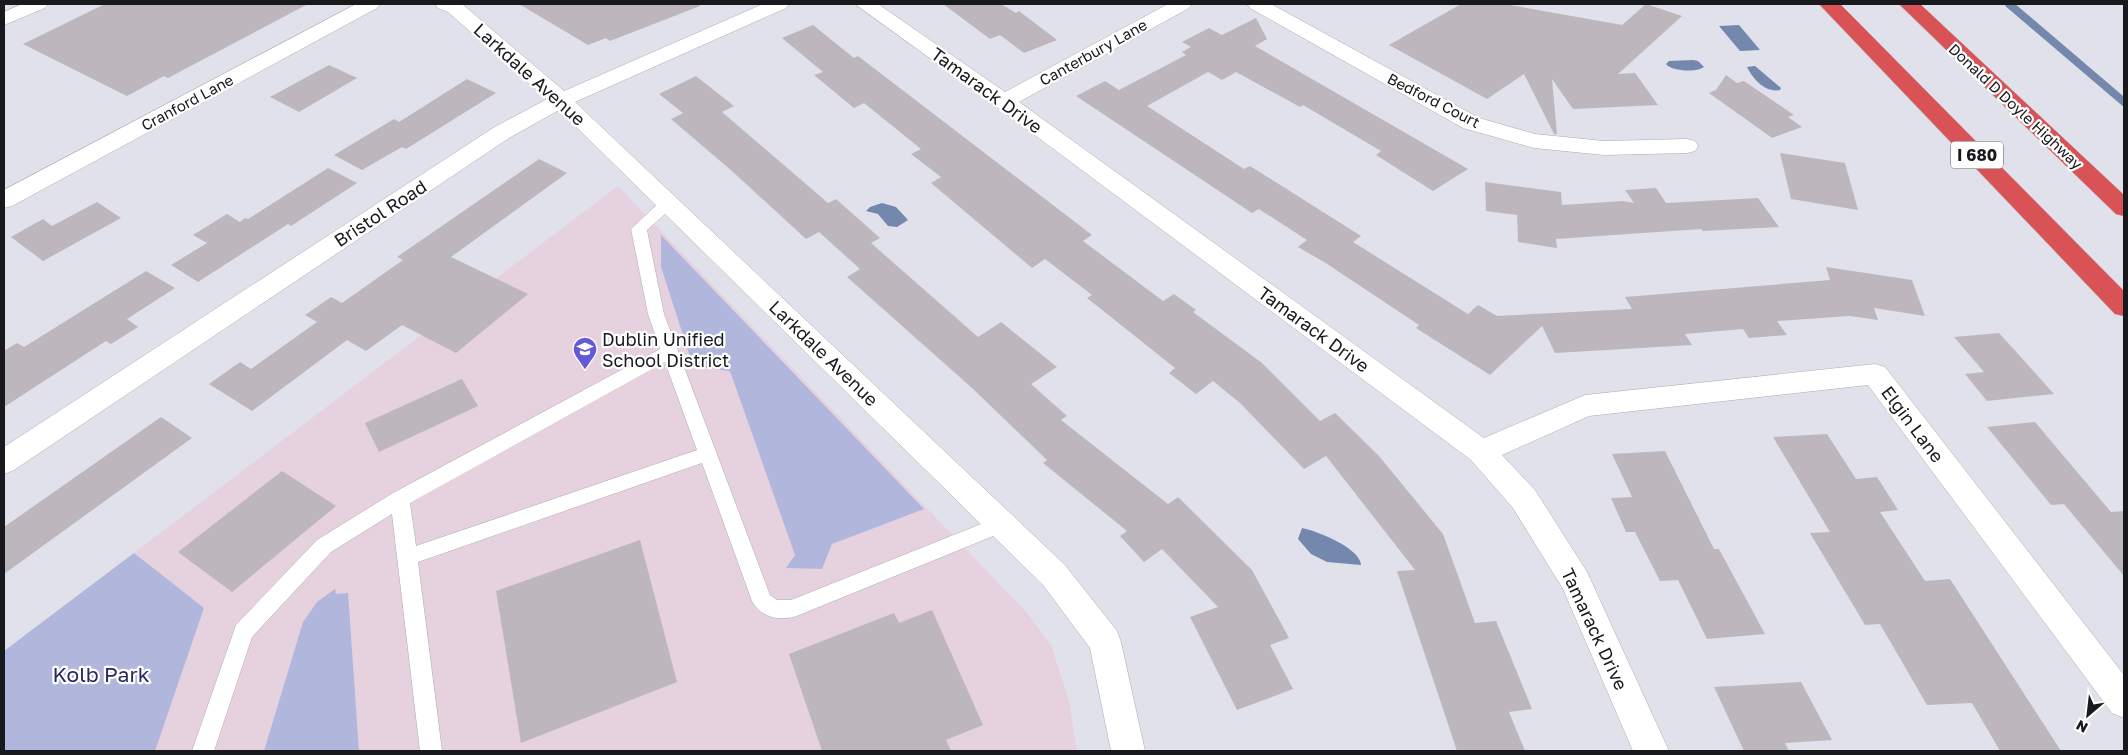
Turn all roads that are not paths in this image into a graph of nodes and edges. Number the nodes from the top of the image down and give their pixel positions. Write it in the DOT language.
graph roads {
  1 [pos="38,4"];
  2 [pos="370,4"];
  3 [pos="445,4"];
  4 [pos="779,4"];
  5 [pos="865,4"];
  6 [pos="1182,4"];
  7 [pos="1257,4"];
  8 [pos="1829,4"];
  9 [pos="1909,4"];
  10 [pos="4,19"];
  11 [pos="561,100"];
  12 [pos="1004,101"];
  13 [pos="1688,146"];
  14 [pos="4,200"];
  15 [pos="668,203"];
  16 [pos="2124,208"];
  17 [pos="2124,307"];
  18 [pos="670,351"];
  19 [pos="1481,452"];
  20 [pos="707,454"];
  21 [pos="4,462"];
  22 [pos="400,499"];
  23 [pos="1002,524"];
  24 [pos="407,557"];
  25 [pos="2124,702"];
  26 [pos="203,751"];
  27 [pos="430,751"];
  28 [pos="1128,751"];
  29 [pos="1651,751"];
  1 -- 10 [label="street"];
  2 -- 14 [label="street, Cranford Lane"];
  3 -- 11 [label="street, Larkdale Avenue"];
  4 -- 11 [label="street, Bristol Road"];
  5 -- 12 [label="street, Tamarack Drive"];
  6 -- 12 [label="street, Canterbury Lane"];
  7 -- 13 [label="street, Bedford Court"];
  8 -- 17 [label="highway, I 680"];
  9 -- 16 [label="highway, Donald D Doyle Highway"];
  11 -- 15 [label="street, Larkdale Avenue"];
  11 -- 21 [label="street, Bristol Road"];
  12 -- 19 [label="street, Tamarack Drive"];
  15 -- 18 [label="lane"];
  15 -- 23 [label="street, Larkdale Avenue"];
  18 -- 20 [label="lane"];
  18 -- 22 [label="lane"];
  19 -- 25 [label="street, Elgin Lane"];
  19 -- 29 [label="street, Tamarack Drive"];
  20 -- 23 [label="lane"];
  20 -- 24 [label="lane"];
  22 -- 24 [label="lane"];
  22 -- 26 [label="lane"];
  23 -- 28 [label="street, Larkdale Avenue"];
  24 -- 27 [label="lane"];
}
